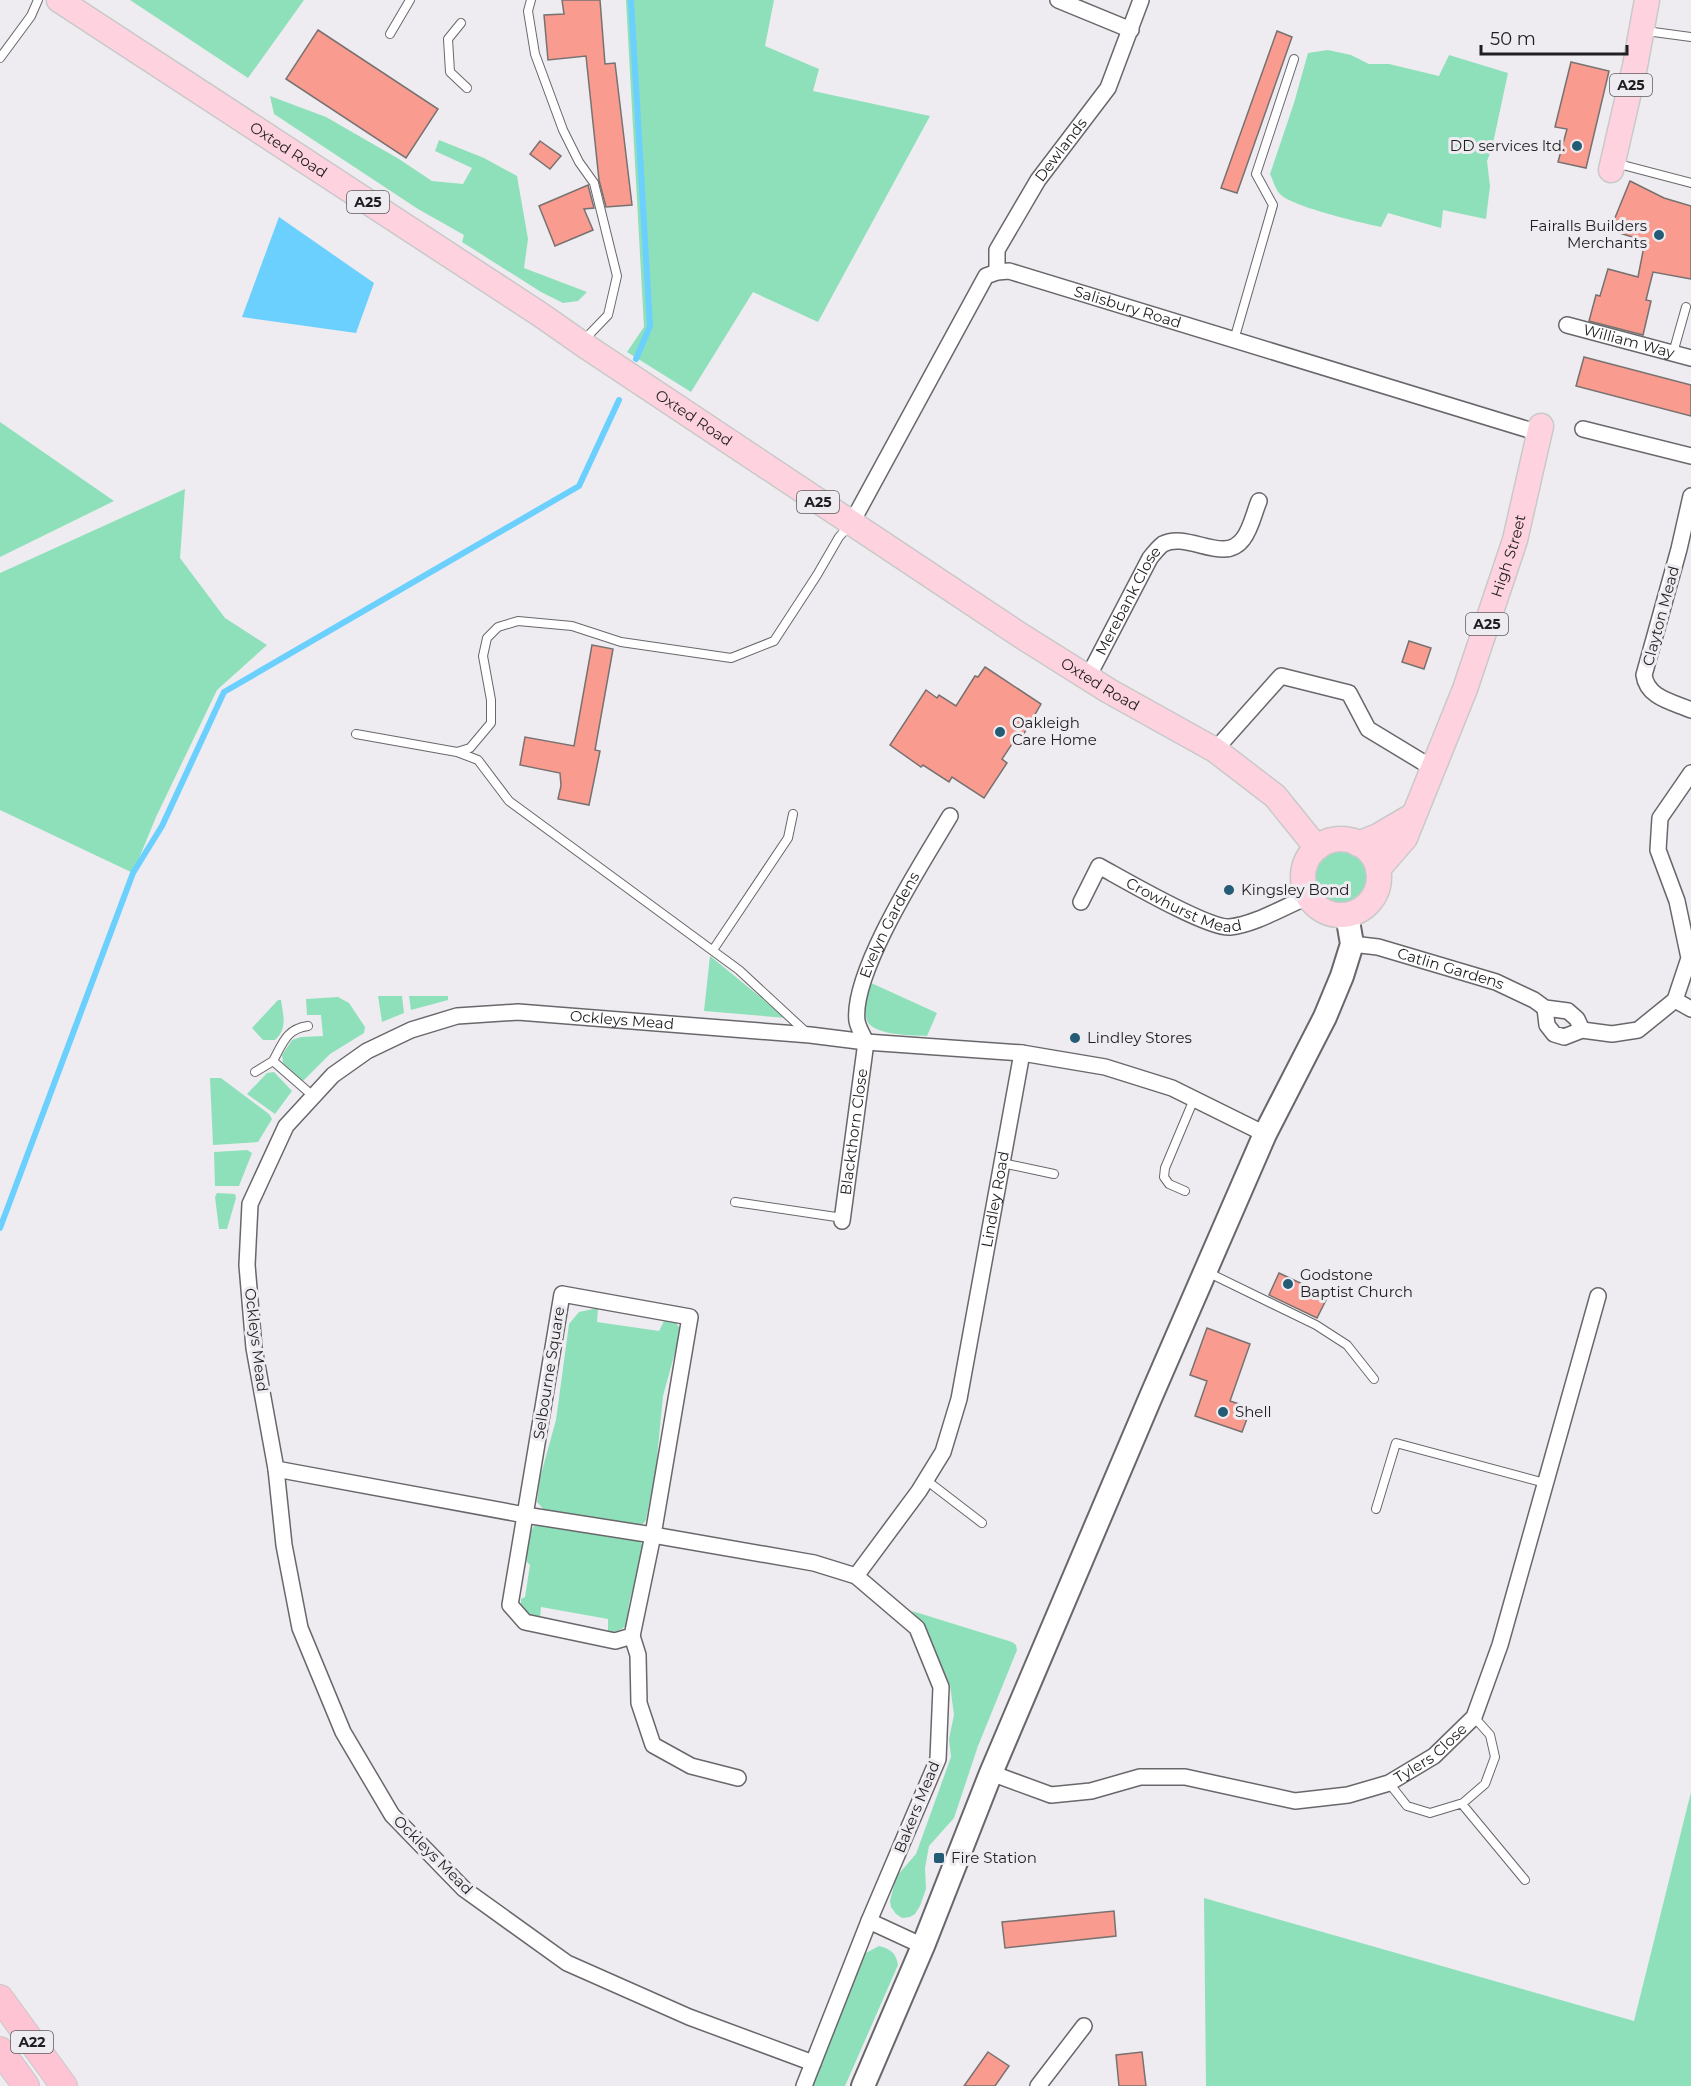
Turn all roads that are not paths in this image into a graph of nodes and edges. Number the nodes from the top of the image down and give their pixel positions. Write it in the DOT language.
graph roads {
  1 [pos="38,0"];
  2 [pos="59,0"];
  3 [pos="410,0"];
  4 [pos="531,0"];
  5 [pos="1058,0"];
  6 [pos="1141,0"];
  7 [pos="1647,0"];
  8 [pos="461,23"];
  9 [pos="1131,30"];
  10 [pos="1641,31"];
  11 [pos="390,34"];
  12 [pos="1691,37"];
  13 [pos="0,58"];
  14 [pos="1294,59"];
  15 [pos="467,88"];
  16 [pos="1612,166"];
  17 [pos="1691,183"];
  18 [pos="997,272"];
  19 [pos="1686,307"];
  20 [pos="1567,325"];
  21 [pos="1234,340"];
  22 [pos="581,343"];
  23 [pos="1673,353"];
  24 [pos="1691,358"];
  25 [pos="1583,429"];
  26 [pos="1540,430"];
  27 [pos="1691,456"];
  28 [pos="1691,496"];
  29 [pos="1259,501"];
  30 [pos="851,524"];
  31 [pos="1088,677"];
  32 [pos="1691,710"];
  33 [pos="356,734"];
  34 [pos="1215,750"];
  35 [pos="457,752"];
  36 [pos="1434,769"];
  37 [pos="1691,772"];
  38 [pos="793,814"];
  39 [pos="950,816"];
  40 [pos="1412,816"];
  41 [pos="1358,843"];
  42 [pos="1317,848"];
  43 [pos="1378,869"];
  44 [pos="1308,897"];
  45 [pos="1081,902"];
  46 [pos="1347,915"];
  47 [pos="1352,944"];
  48 [pos="713,950"];
  49 [pos="1676,1000"];
  50 [pos="1545,1008"];
  51 [pos="1691,1009"];
  52 [pos="308,1026"];
  53 [pos="1582,1030"];
  54 [pos="810,1035"];
  55 [pos="866,1042"];
  56 [pos="1022,1053"];
  57 [pos="273,1061"];
  58 [pos="255,1072"];
  59 [pos="313,1096"];
  60 [pos="1194,1098"];
  61 [pos="1265,1134"];
  62 [pos="1002,1163"];
  63 [pos="1054,1174"];
  64 [pos="1185,1191"];
  65 [pos="735,1202"];
  66 [pos="842,1219"];
  67 [pos="1206,1271"];
  68 [pos="1598,1296"];
  69 [pos="1374,1379"];
  70 [pos="276,1469"];
  71 [pos="926,1479"];
  72 [pos="1545,1484"];
  73 [pos="1376,1509"];
  74 [pos="525,1515"];
  75 [pos="982,1523"];
  76 [pos="653,1535"];
  77 [pos="856,1576"];
  78 [pos="632,1636"];
  79 [pos="1474,1717"];
  80 [pos="992,1773"];
  81 [pos="738,1778"];
  82 [pos="1389,1782"];
  83 [pos="1462,1804"];
  84 [pos="1525,1880"];
  85 [pos="869,1921"];
  86 [pos="923,1946"];
  87 [pos="0,1998"];
  88 [pos="1084,2026"];
  89 [pos="0,2050"];
  90 [pos="813,2062"];
  91 [pos="26,2086"];
  92 [pos="64,2086"];
  93 [pos="804,2086"];
  94 [pos="863,2086"];
  95 [pos="1038,2086"];
  1 -- 13 [label="lane"];
  2 -- 22 [label="main road, Oxted Road / A25"];
  3 -- 11 [label="lane"];
  4 -- 22 [label="lane"];
  5 -- 9 [label="street"];
  6 -- 9 [label="street, Dewlands"];
  7 -- 10 [label="main road, A25"];
  8 -- 15 [label="lane"];
  9 -- 18 [label="street, Dewlands"];
  10 -- 12 [label="lane"];
  10 -- 16 [label="main road, A25"];
  14 -- 21 [label="lane"];
  16 -- 17 [label="lane"];
  18 -- 21 [label="street, Salisbury Road"];
  18 -- 30 [label="street"];
  19 -- 23 [label="lane"];
  20 -- 23 [label="street, William Way"];
  21 -- 26 [label="street, Salisbury Road"];
  22 -- 30 [label="main road, Oxted Road / A25"];
  23 -- 24 [label="street, William Way"];
  25 -- 27 [label="street"];
  26 -- 36 [label="main road, High Street / A25"];
  28 -- 32 [label="street, Clayton Mead"];
  29 -- 31 [label="street, Merebank Close"];
  30 -- 31 [label="main road, Oxted Road / A25"];
  30 -- 35 [label="lane"];
  31 -- 34 [label="main road, Oxted Road / A25"];
  33 -- 35 [label="lane"];
  34 -- 36 [label="street"];
  34 -- 42 [label="main road, Oxted Road / A25"];
  35 -- 48 [label="lane"];
  36 -- 40 [label="main road, High Street / A25"];
  37 -- 49 [label="street"];
  38 -- 48 [label="lane"];
  39 -- 55 [label="street, Evelyn Gardens"];
  40 -- 41 [label="main road"];
  40 -- 43 [label="main road, High Street / A25"];
  41 -- 42 [label="main road"];
  41 -- 43 [label="main road"];
  42 -- 44 [label="main road"];
  43 -- 46 [label="main road"];
  44 -- 45 [label="street, Crowhurst Mead"];
  44 -- 46 [label="main road"];
  46 -- 47 [label="main road"];
  47 -- 50 [label="street, Catlin Gardens"];
  47 -- 61 [label="main road"];
  48 -- 54 [label="lane"];
  49 -- 51 [label="street"];
  49 -- 53 [label="street"];
  50 -- 53 [label="street, Catlin Gardens"];
  50 -- 53 [label="street"];
  52 -- 57 [label="lane"];
  54 -- 55 [label="street, Ockleys Mead"];
  54 -- 59 [label="street, Ockleys Mead"];
  55 -- 56 [label="street, Ockleys Mead"];
  55 -- 66 [label="street, Blackthorn Close"];
  56 -- 60 [label="street"];
  56 -- 62 [label="street, Lindley Road"];
  57 -- 58 [label="lane"];
  57 -- 59 [label="lane"];
  59 -- 70 [label="street, Ockleys Mead"];
  60 -- 61 [label="street"];
  60 -- 64 [label="lane"];
  61 -- 67 [label="main road"];
  62 -- 63 [label="lane"];
  62 -- 71 [label="street, Lindley Road"];
  65 -- 66 [label="lane"];
  67 -- 69 [label="lane"];
  67 -- 80 [label="main road"];
  68 -- 72 [label="street, Tylers Close"];
  70 -- 74 [label="street"];
  70 -- 90 [label="street, Ockleys Mead"];
  71 -- 75 [label="lane"];
  71 -- 77 [label="street, Lindley Road"];
  72 -- 73 [label="lane"];
  72 -- 79 [label="street, Tylers Close"];
  74 -- 76 [label="street"];
  74 -- 76 [label="street, Selbourne Square"];
  74 -- 78 [label="street, Selbourne Square"];
  76 -- 77 [label="street"];
  76 -- 78 [label="street, Selbourne Square"];
  77 -- 85 [label="street, Bakers Mead"];
  78 -- 81 [label="street"];
  79 -- 82 [label="street, Tylers Close"];
  79 -- 83 [label="lane"];
  80 -- 82 [label="street, Tylers Close"];
  80 -- 86 [label="main road"];
  82 -- 83 [label="lane"];
  83 -- 84 [label="lane"];
  85 -- 86 [label="street"];
  85 -- 90 [label="street, Bakers Mead"];
  86 -- 94 [label="main road"];
  87 -- 92 [label="highway, A22"];
  88 -- 95 [label="street"];
  89 -- 91 [label="highway, A22"];
  90 -- 93 [label="street, Bakers Mead"];
}
